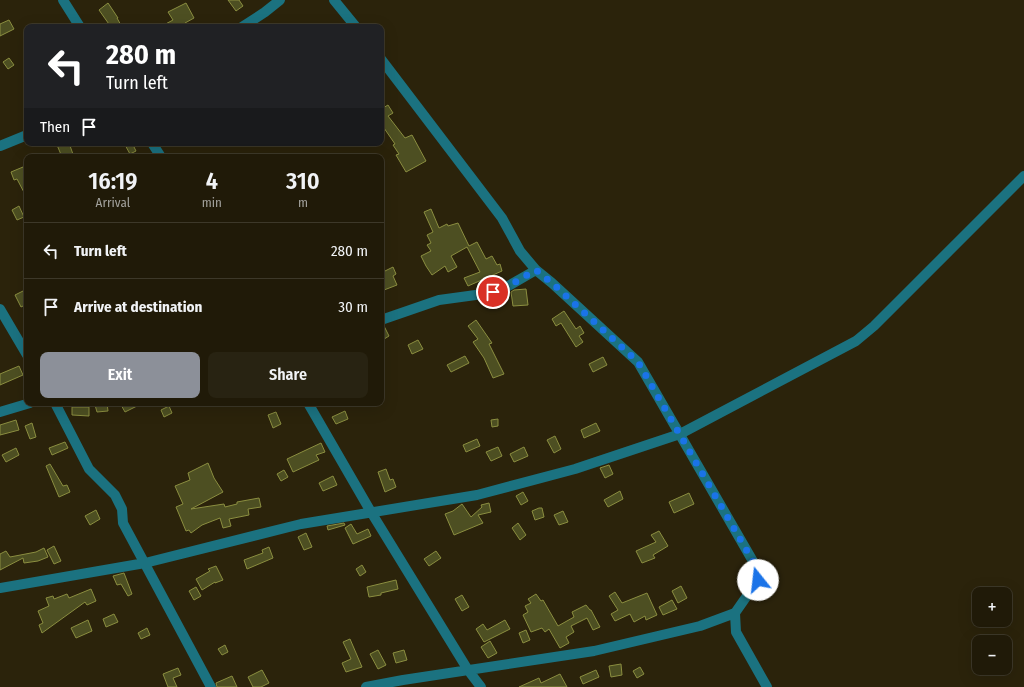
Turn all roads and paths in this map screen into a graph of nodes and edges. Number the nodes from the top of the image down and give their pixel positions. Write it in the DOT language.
graph roads {
  1 [pos="63,0"];
  2 [pos="280,0"];
  3 [pos="334,0"];
  4 [pos="78,24"];
  5 [pos="247,24"];
  6 [pos="354,24"];
  7 [pos="384,63"];
  8 [pos="24,136"];
  9 [pos="0,146"];
  10 [pos="1024,176"];
  11 [pos="536,270"];
  12 [pos="0,310"];
  13 [pos="384,319"];
  14 [pos="24,350"];
  15 [pos="24,405"];
  16 [pos="57,406"];
  17 [pos="310,406"];
  18 [pos="0,412"];
  19 [pos="680,434"];
  20 [pos="371,512"];
  21 [pos="145,563"];
  22 [pos="0,588"];
  23 [pos="735,613"];
  24 [pos="468,670"];
  25 [pos="211,687"];
  26 [pos="366,687"];
  27 [pos="480,687"];
  28 [pos="767,687"];
  1 -- 4 [label="street"];
  2 -- 5 [label="street"];
  3 -- 6 [label="street"];
  7 -- 11 [label="street"];
  8 -- 9 [label="street"];
  10 -- 19 [label="street"];
  11 -- 13 [label="street"];
  11 -- 19 [label="street"];
  12 -- 14 [label="street"];
  15 -- 18 [label="street"];
  16 -- 21 [label="street"];
  17 -- 20 [label="street"];
  19 -- 20 [label="street"];
  19 -- 23 [label="street"];
  20 -- 21 [label="street"];
  20 -- 24 [label="street"];
  21 -- 22 [label="street"];
  21 -- 25 [label="street"];
  23 -- 24 [label="street"];
  23 -- 28 [label="street"];
  24 -- 26 [label="street"];
  24 -- 27 [label="street"];
}
